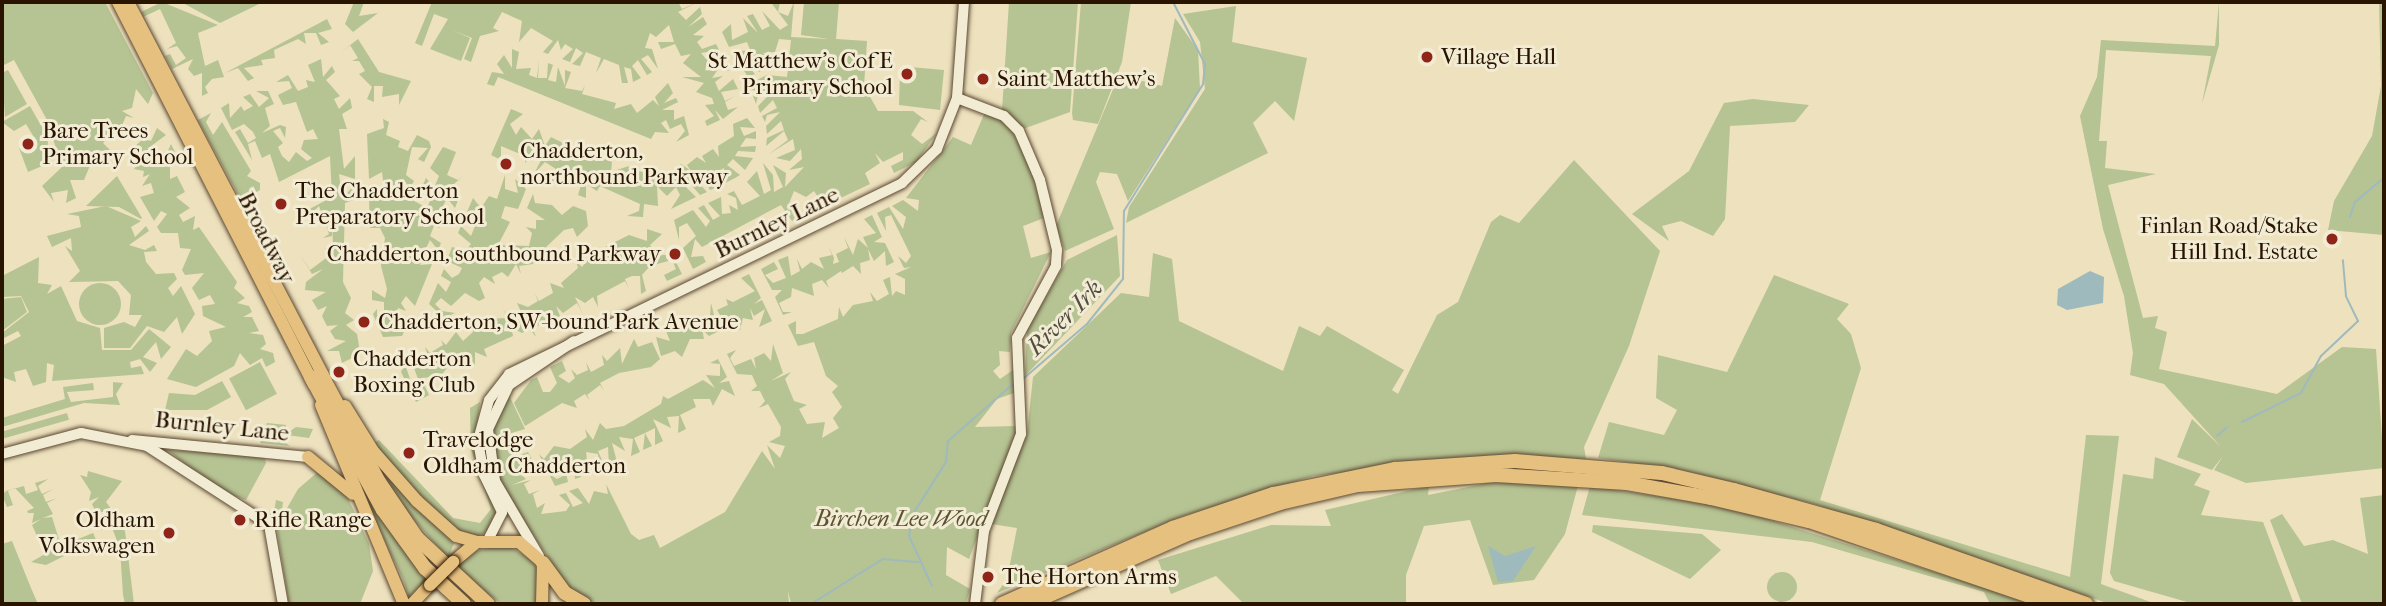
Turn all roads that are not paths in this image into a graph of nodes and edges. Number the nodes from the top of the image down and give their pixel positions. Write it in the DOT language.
graph roads {
  1 [pos="118,2"];
  2 [pos="128,2"];
  3 [pos="964,2"];
  4 [pos="957,98"];
  5 [pos="574,341"];
  6 [pos="316,376"];
  7 [pos="132,440"];
  8 [pos="162,440"];
  9 [pos="153,449"];
  10 [pos="2,454"];
  11 [pos="308,457"];
  12 [pos="376,489"];
  13 [pos="378,537"];
  14 [pos="483,540"];
  15 [pos="542,561"];
  16 [pos="1032,598"];
  17 [pos="283,604"];
  18 [pos="404,604"];
  19 [pos="412,604"];
  20 [pos="464,604"];
  21 [pos="488,604"];
  22 [pos="542,604"];
  23 [pos="584,604"];
  24 [pos="975,604"];
  25 [pos="987,604"];
  26 [pos="1002,604"];
  27 [pos="2053,604"];
  28 [pos="2086,604"];
  1 -- 6 [label="highway, Broadway"];
  2 -- 6 [label="highway, Broadway"];
  3 -- 4 [label="main road"];
  4 -- 5 [label="street, Burnley Lane"];
  4 -- 24 [label="main road"];
  5 -- 14 [label="street, Burnley Lane"];
  5 -- 15 [label="street, Burnley Lane"];
  6 -- 12 [label="highway, Broadway"];
  6 -- 13 [label="highway"];
  6 -- 14 [label="highway"];
  7 -- 8 [label="street, Burnley Lane"];
  7 -- 9 [label="street, Burnley Lane"];
  7 -- 10 [label="street, Burnley Lane"];
  8 -- 9 [label="street"];
  8 -- 11 [label="street, Burnley Lane"];
  9 -- 17 [label="street, Burnley Lane"];
  11 -- 13 [label="highway"];
  12 -- 20 [label="highway"];
  12 -- 21 [label="highway"];
  13 -- 18 [label="highway"];
  14 -- 15 [label="highway"];
  14 -- 19 [label="highway, bridge"];
  15 -- 22 [label="highway"];
  15 -- 23 [label="highway"];
  16 -- 25 [label="highway"];
  16 -- 26 [label="highway"];
  16 -- 27 [label="highway"];
  16 -- 28 [label="highway"];
}
